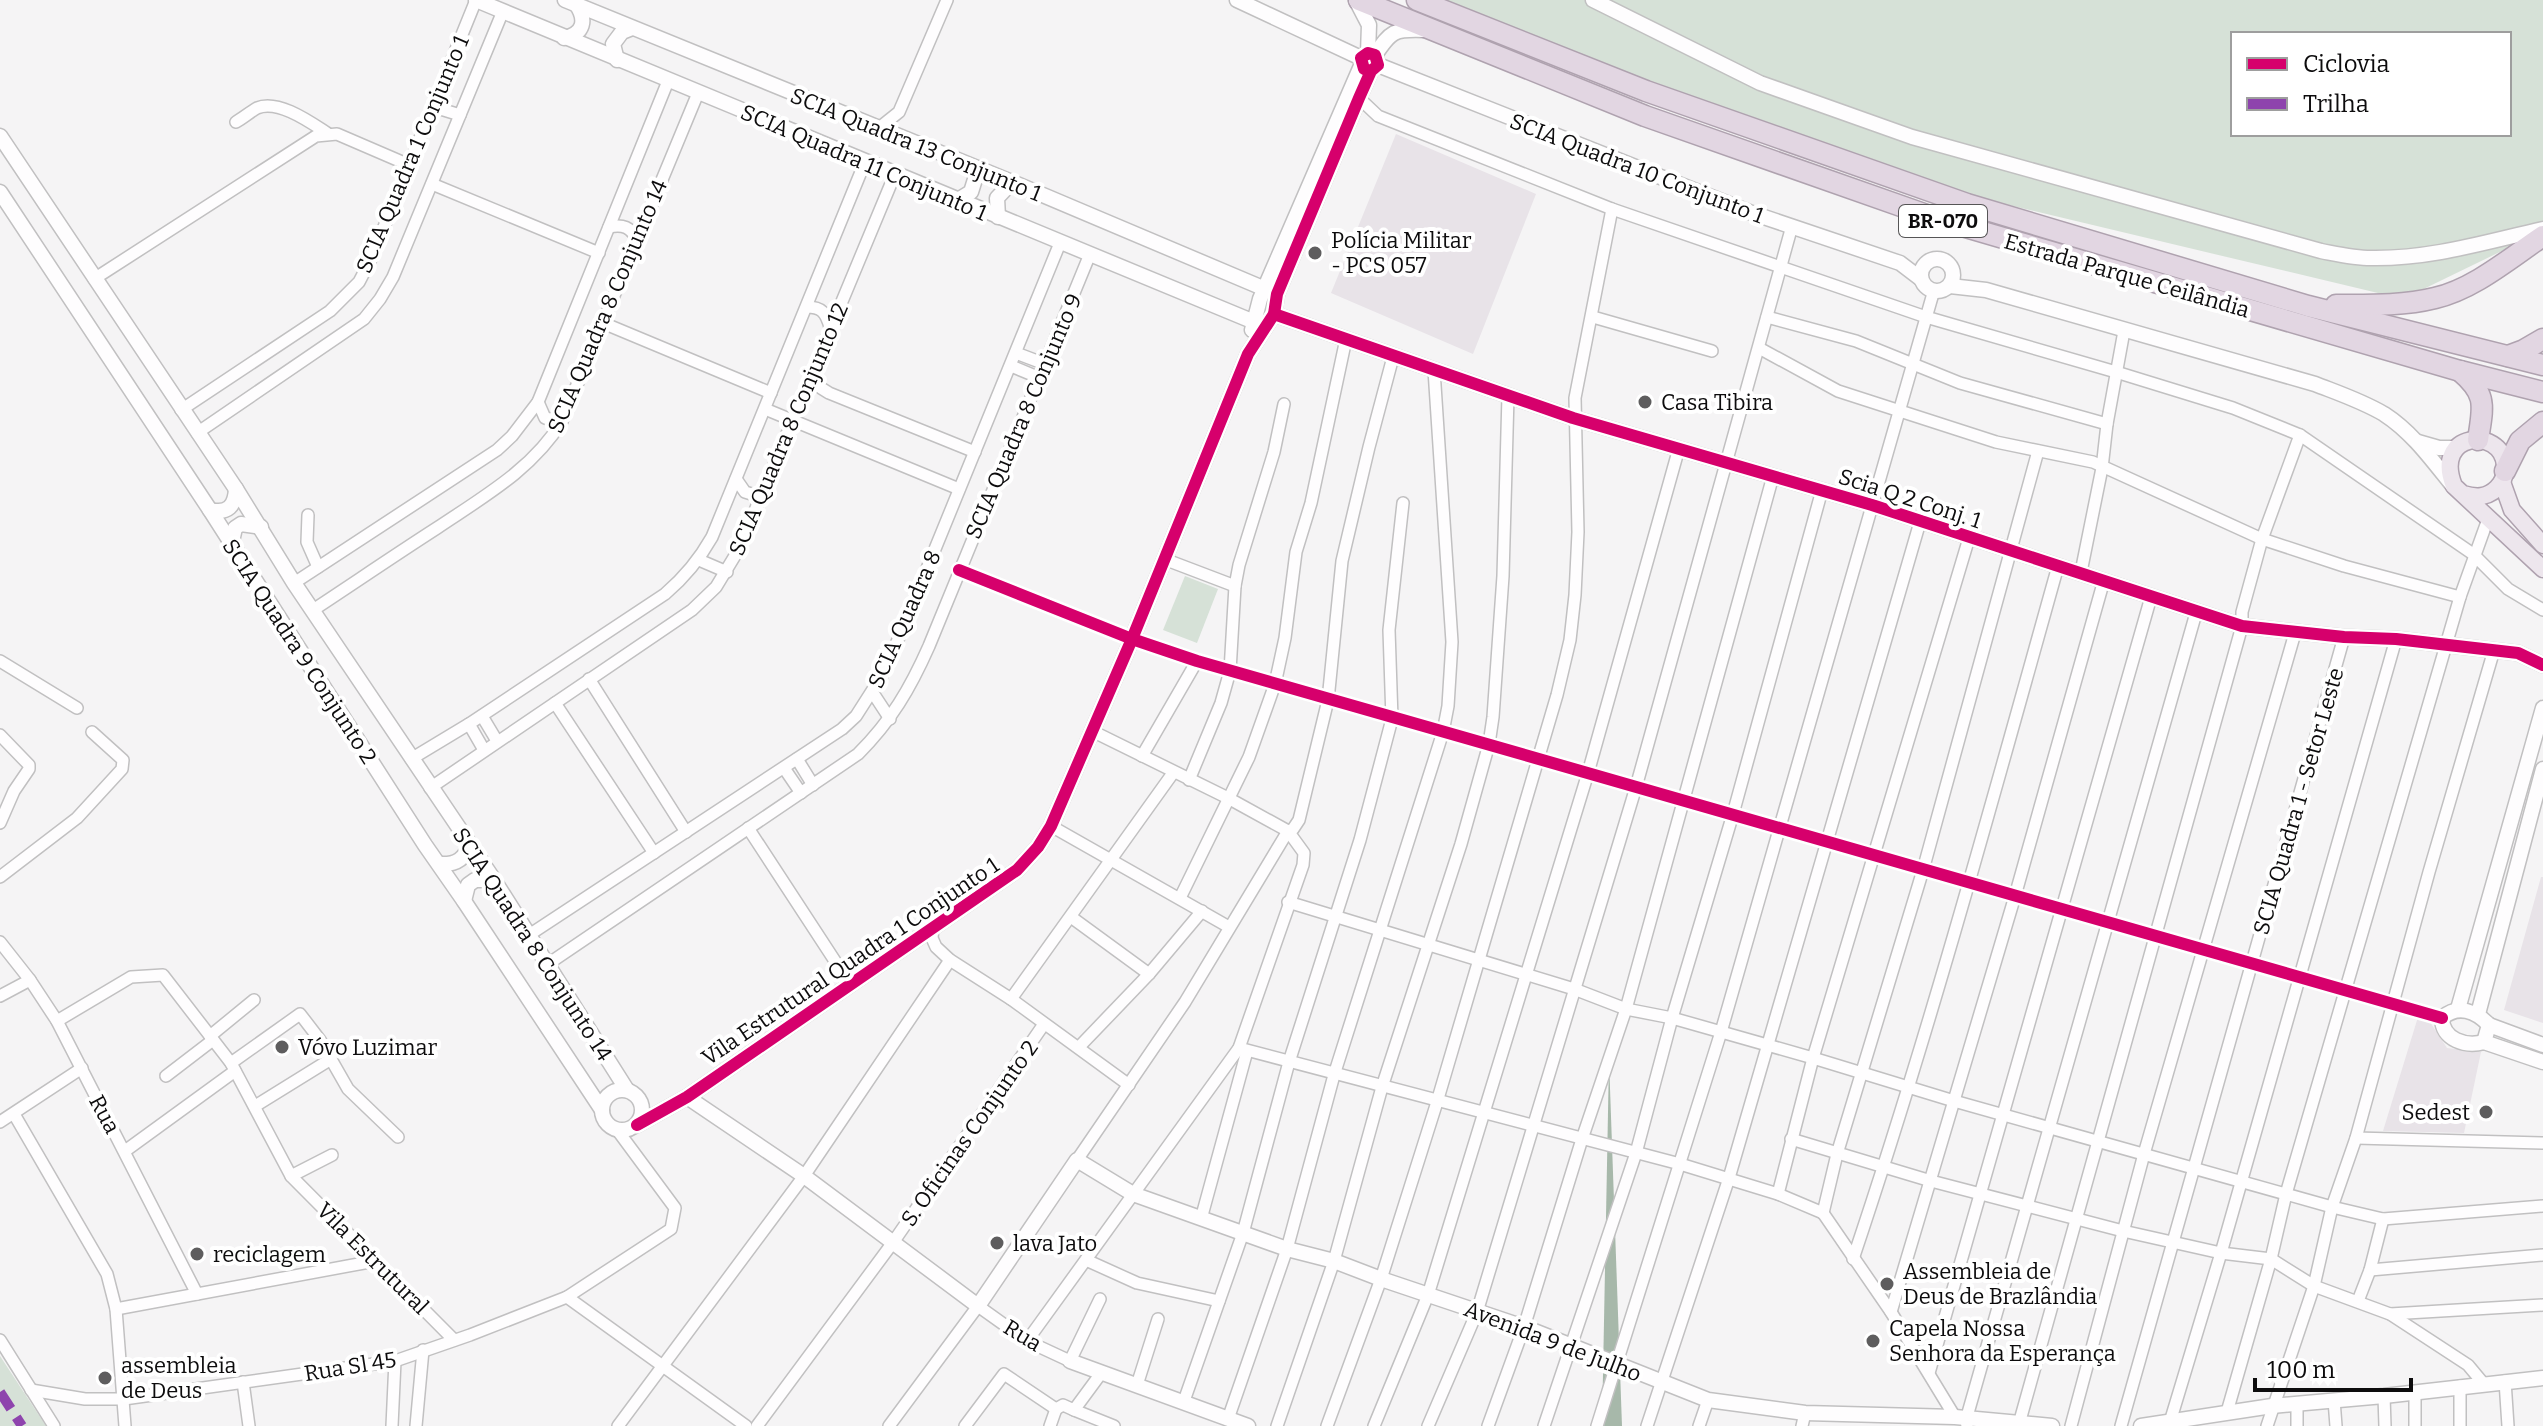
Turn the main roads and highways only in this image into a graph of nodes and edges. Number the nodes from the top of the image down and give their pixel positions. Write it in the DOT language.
graph roads {
  1 [pos="1357,0"];
  2 [pos="1417,0"];
  3 [pos="2543,236"];
  4 [pos="2308,306"];
  5 [pos="2543,339"];
  6 [pos="2508,356"];
  7 [pos="2543,365"];
  8 [pos="2460,371"];
  9 [pos="2543,392"];
  10 [pos="2543,422"];
  11 [pos="2478,440"];
  12 [pos="2504,476"];
  13 [pos="2458,490"];
  14 [pos="2543,545"];
  15 [pos="2543,569"];
  1 -- 8 [label="highway, Estrada Parque Ceilândia / BR-070"];
  2 -- 4 [label="highway, Estrada Parque Ceilândia / BR-070"];
  3 -- 4 [label="highway"];
  4 -- 6 [label="highway, Estrada Parque Ceilândia / BR-070"];
  5 -- 6 [label="highway"];
  6 -- 7 [label="highway, Estrada Parque Ceilândia / BR-070"];
  8 -- 9 [label="highway, Estrada Parque Ceilândia / BR-070"];
  8 -- 11 [label="highway"];
  10 -- 12 [label="highway"];
  11 -- 12 [label="main road"];
  11 -- 13 [label="main road"];
  12 -- 13 [label="main road"];
  12 -- 14 [label="main road"];
  13 -- 15 [label="main road"];
}
